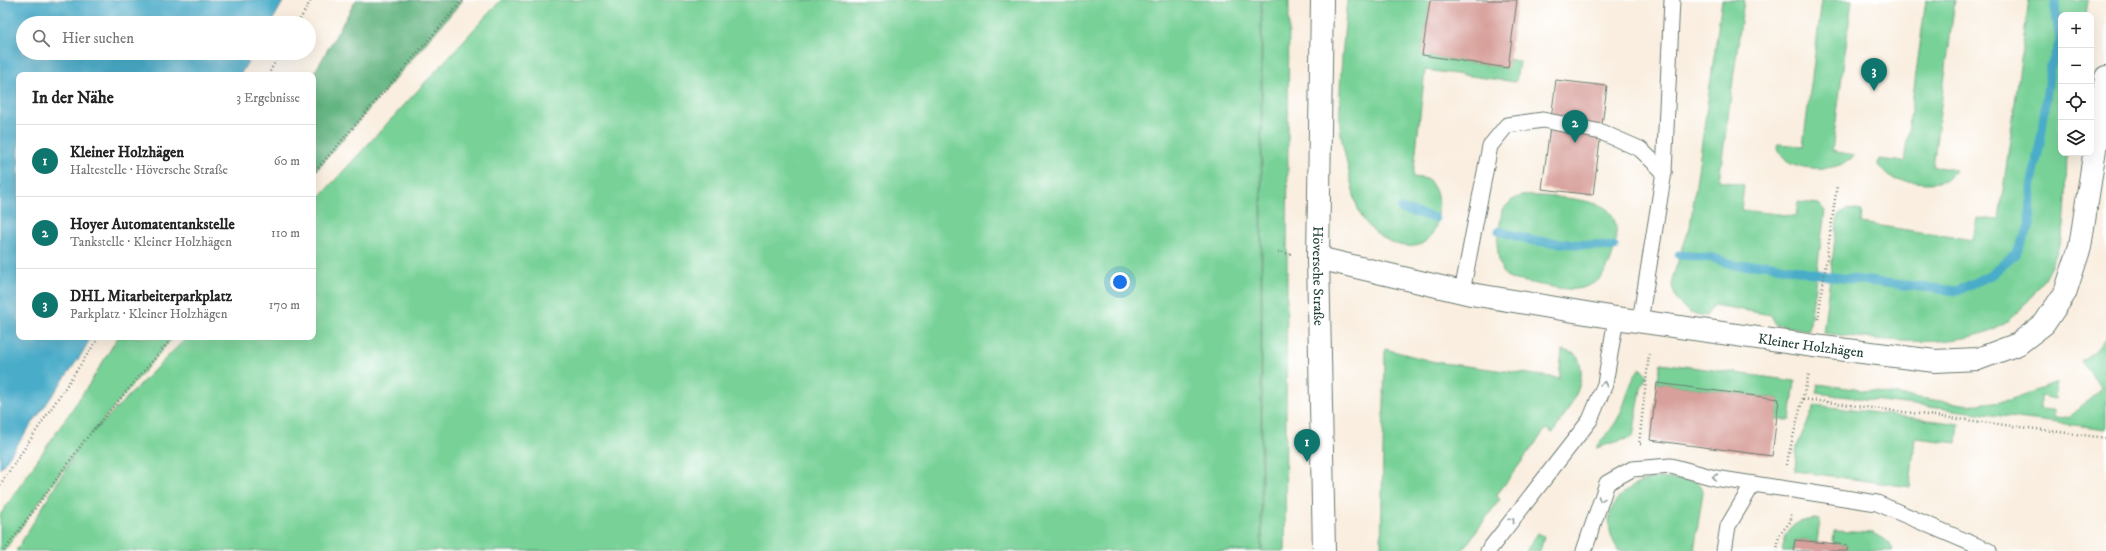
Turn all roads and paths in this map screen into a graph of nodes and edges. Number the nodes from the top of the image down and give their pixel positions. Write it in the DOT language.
graph roads {
  1 [pos="311,0"];
  2 [pos="463,0"];
  3 [pos="1322,0"];
  4 [pos="1672,0"];
  5 [pos="302,16"];
  6 [pos="276,60"];
  7 [pos="270,72"];
  8 [pos="2106,77"];
  9 [pos="316,171"];
  10 [pos="1664,172"];
  11 [pos="1837,185"];
  12 [pos="1318,258"];
  13 [pos="1462,292"];
  14 [pos="1820,299"];
  15 [pos="1616,318"];
  16 [pos="1640,321"];
  17 [pos="97,340"];
  18 [pos="170,340"];
  19 [pos="1649,354"];
  20 [pos="1803,399"];
  21 [pos="2106,438"];
  22 [pos="1647,445"];
  23 [pos="1779,463"];
  24 [pos="1786,464"];
  25 [pos="1753,484"];
  26 [pos="0,485"];
  27 [pos="4,551"];
  28 [pos="1324,551"];
  29 [pos="1488,551"];
  30 [pos="1584,551"];
  31 [pos="1724,551"];
  32 [pos="1989,551"];
  1 -- 5 [label="path"];
  2 -- 9 [label="path"];
  3 -- 12 [label="street, Höversche Straße"];
  4 -- 10 [label="lane"];
  6 -- 7 [label="path"];
  8 -- 16 [label="street, Kleiner Holzhägen"];
  10 -- 13 [label="lane"];
  10 -- 16 [label="lane"];
  11 -- 14 [label="path"];
  12 -- 13 [label="street, Kleiner Holzhägen"];
  12 -- 28 [label="street, Höversche Straße"];
  13 -- 15 [label="street, Kleiner Holzhägen"];
  15 -- 16 [label="street, Kleiner Holzhägen"];
  29 -- 15 [label="lane, one-way"];
  17 -- 26 [label="path"];
  18 -- 27 [label="path"];
  19 -- 22 [label="path"];
  20 -- 21 [label="path"];
  23 -- 24 [label="path"];
  25 -- 30 [label="lane, one-way"];
  25 -- 31 [label="lane"];
  25 -- 32 [label="lane"];
}
